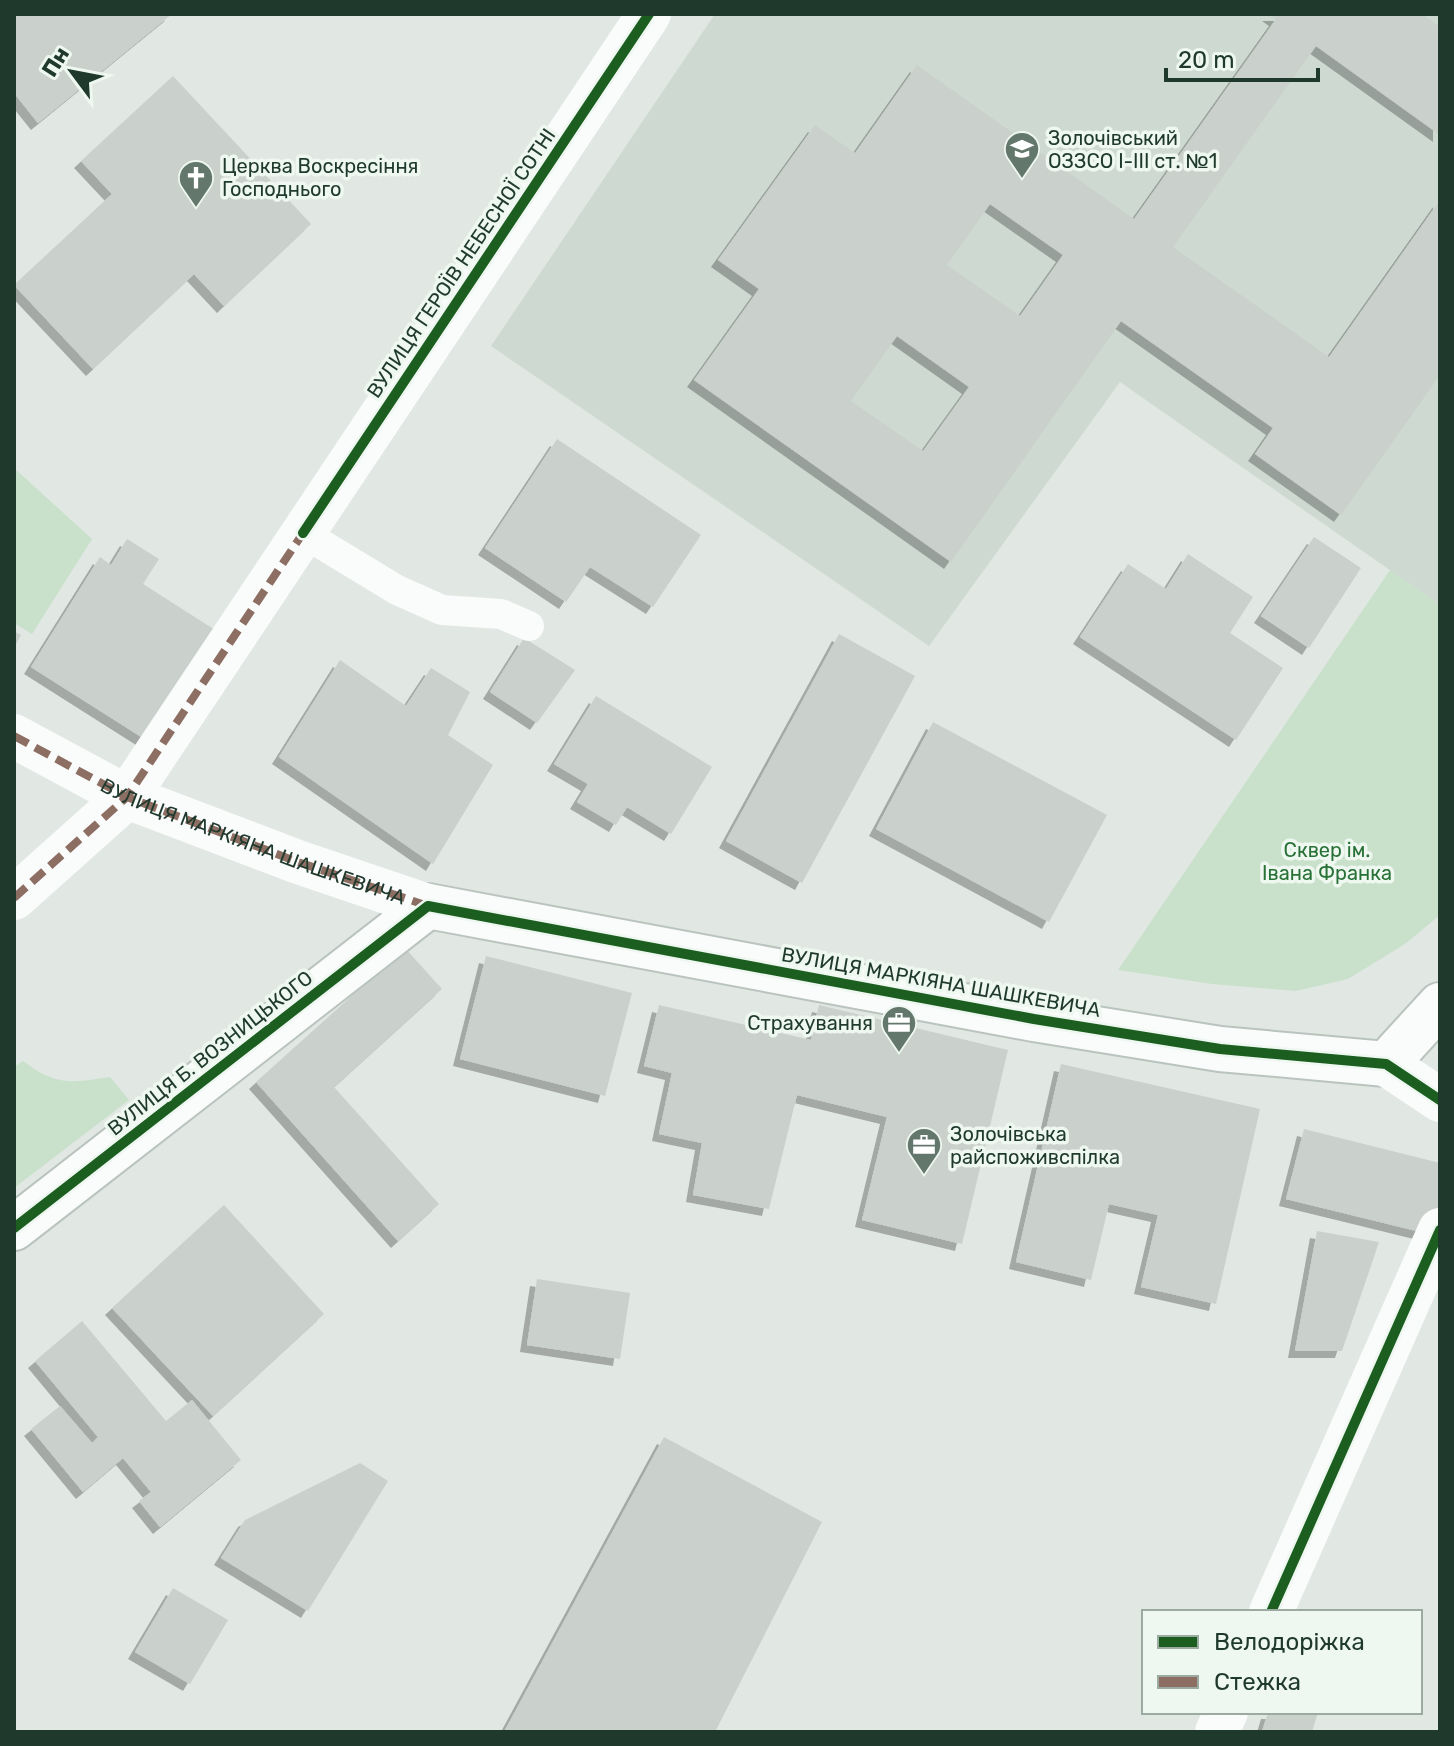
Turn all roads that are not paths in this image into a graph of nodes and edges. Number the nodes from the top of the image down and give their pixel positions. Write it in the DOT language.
graph roads {
  1 [pos="649,14"];
  2 [pos="303,533"];
  3 [pos="529,626"];
  4 [pos="14,736"];
  5 [pos="127,797"];
  6 [pos="14,898"];
  7 [pos="428,906"];
  8 [pos="1440,1005"];
  9 [pos="1386,1064"];
  10 [pos="1440,1100"];
  11 [pos="14,1228"];
  12 [pos="1440,1230"];
  13 [pos="1272,1610"];
  1 -- 2 [label="street, ВУЛИЦЯ ГЕРОЇВ НЕБЕСНОЇ СОТНІ"];
  2 -- 3 [label="lane"];
  2 -- 5 [label="street, ВУЛИЦЯ ГЕРОЇВ НЕБЕСНОЇ СОТНІ"];
  4 -- 5 [label="street, ВУЛИЦЯ МАРКІЯНА ШАШКЕВИЧА"];
  5 -- 6 [label="street, ВУЛИЦЯ ГЕРОЇВ НЕБЕСНОЇ СОТНІ"];
  5 -- 7 [label="street, ВУЛИЦЯ МАРКІЯНА ШАШКЕВИЧА"];
  7 -- 9 [label="street, ВУЛИЦЯ МАРКІЯНА ШАШКЕВИЧА"];
  7 -- 11 [label="street, ВУЛИЦЯ Б. ВОЗНИЦЬКОГО"];
  8 -- 9 [label="street"];
  9 -- 10 [label="street, ВУЛИЦЯ МАРКІЯНА ШАШКЕВИЧА"];
  12 -- 13 [label="street"];
}
